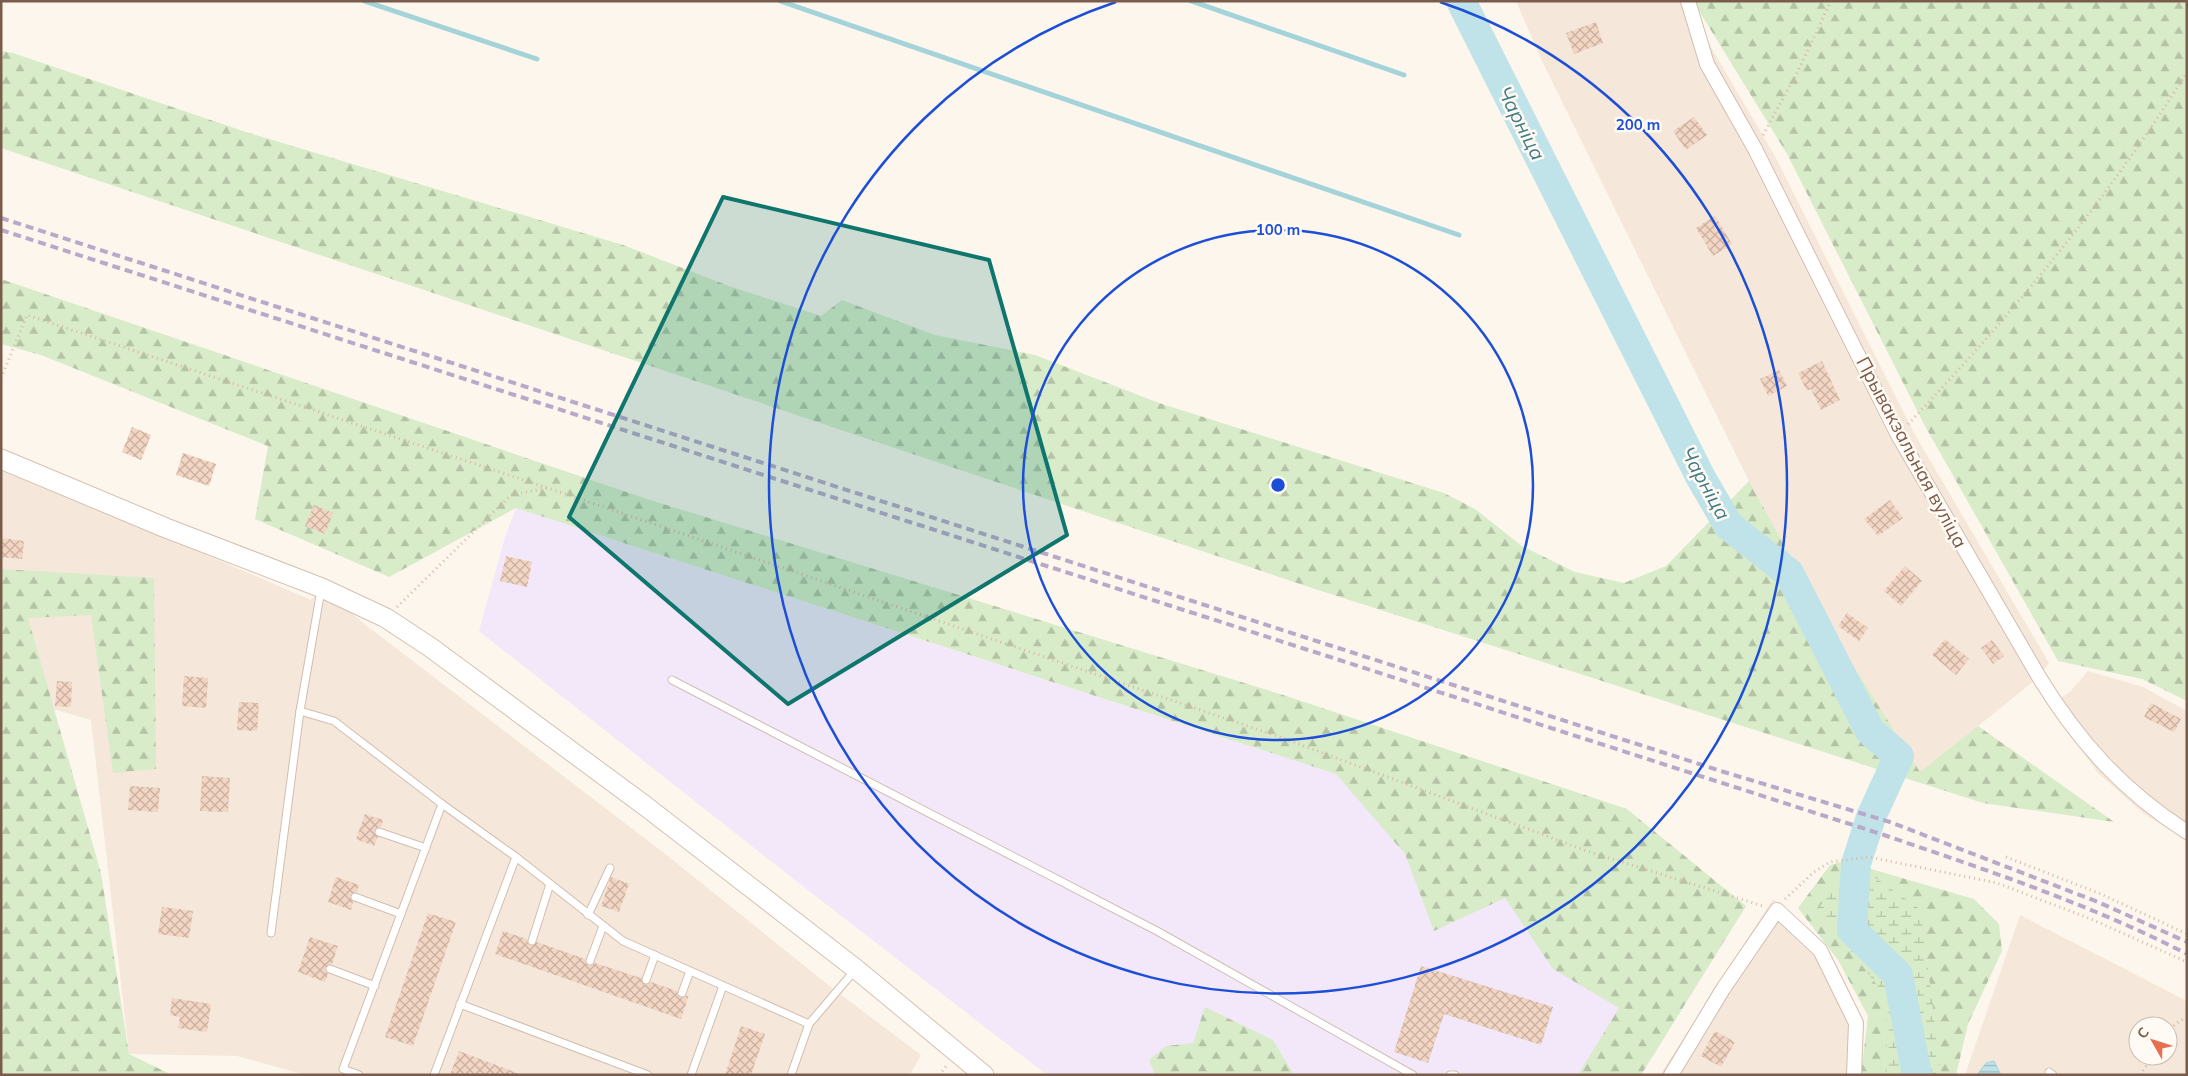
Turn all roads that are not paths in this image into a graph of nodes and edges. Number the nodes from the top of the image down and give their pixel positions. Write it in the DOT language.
graph roads {
  1 [pos="1688,1"];
  2 [pos="1,459"];
  3 [pos="322,588"];
  4 [pos="672,680"];
  5 [pos="300,711"];
  6 [pos="442,804"];
  7 [pos="379,832"];
  8 [pos="2187,832"];
  9 [pos="426,848"];
  10 [pos="516,857"];
  11 [pos="610,868"];
  12 [pos="550,884"];
  13 [pos="355,897"];
  14 [pos="401,914"];
  15 [pos="588,915"];
  16 [pos="603,926"];
  17 [pos="271,932"];
  18 [pos="532,941"];
  19 [pos="655,955"];
  20 [pos="590,961"];
  21 [pos="330,969"];
  22 [pos="856,969"];
  23 [pos="690,971"];
  24 [pos="646,980"];
  25 [pos="374,986"];
  26 [pos="723,986"];
  27 [pos="682,992"];
  28 [pos="460,1004"];
  29 [pos="809,1024"];
  30 [pos="359,1075"];
  31 [pos="434,1075"];
  32 [pos="648,1075"];
  33 [pos="690,1075"];
  34 [pos="791,1075"];
  35 [pos="984,1075"];
  36 [pos="1413,1075"];
  37 [pos="1450,1075"];
  38 [pos="1455,1075"];
  39 [pos="1671,1075"];
  40 [pos="1854,1075"];
  1 -- 8 [label="street, Прывакзальная вуліца"];
  2 -- 3 [label="street"];
  3 -- 5 [label="lane"];
  3 -- 22 [label="street"];
  4 -- 36 [label="lane"];
  5 -- 6 [label="lane"];
  5 -- 17 [label="lane"];
  6 -- 9 [label="lane"];
  6 -- 10 [label="lane"];
  7 -- 9 [label="lane"];
  9 -- 14 [label="lane"];
  10 -- 12 [label="lane"];
  10 -- 28 [label="lane"];
  11 -- 15 [label="lane"];
  12 -- 15 [label="lane"];
  12 -- 18 [label="lane"];
  13 -- 14 [label="lane"];
  14 -- 25 [label="lane"];
  15 -- 16 [label="lane"];
  16 -- 19 [label="lane"];
  16 -- 20 [label="lane"];
  19 -- 23 [label="lane"];
  19 -- 24 [label="lane"];
  21 -- 25 [label="lane"];
  22 -- 29 [label="lane"];
  22 -- 35 [label="street"];
  23 -- 26 [label="lane"];
  23 -- 27 [label="lane"];
  25 -- 30 [label="lane"];
  26 -- 29 [label="lane"];
  26 -- 33 [label="lane"];
  28 -- 31 [label="lane"];
  28 -- 32 [label="lane"];
  29 -- 34 [label="lane"];
  37 -- 38 [label="lane"];
  39 -- 40 [label="street"];
}
